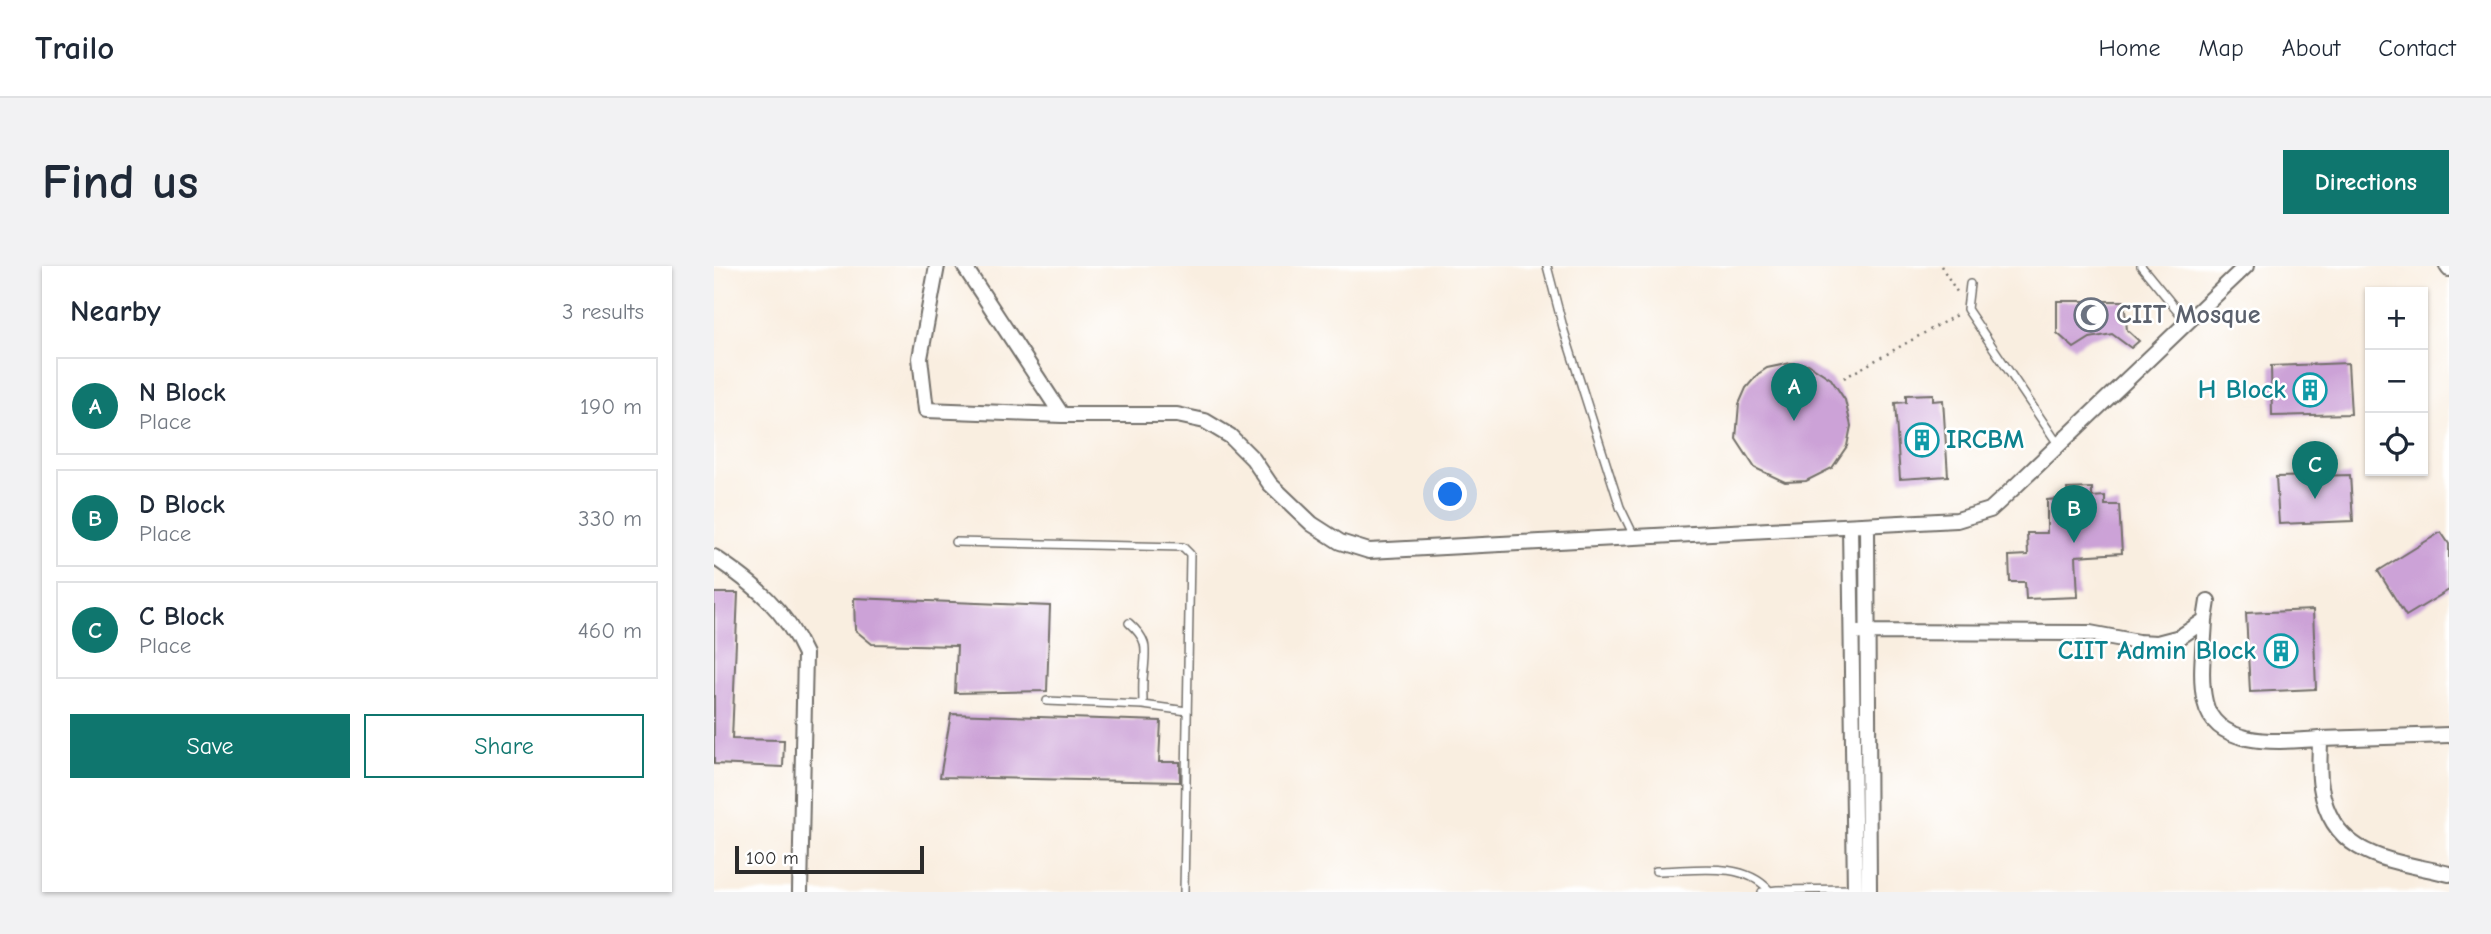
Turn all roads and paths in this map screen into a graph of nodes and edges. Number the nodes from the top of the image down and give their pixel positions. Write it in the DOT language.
graph roads {
  1 [pos="937,266"];
  2 [pos="964,266"];
  3 [pos="1547,266"];
  4 [pos="1941,266"];
  5 [pos="2141,266"];
  6 [pos="2246,266"];
  7 [pos="1970,284"];
  8 [pos="1967,309"];
  9 [pos="2186,321"];
  10 [pos="1844,379"];
  11 [pos="1062,415"];
  12 [pos="2058,444"];
  13 [pos="1867,525"];
  14 [pos="1850,526"];
  15 [pos="1636,539"];
  16 [pos="955,542"];
  17 [pos="714,557"];
  18 [pos="2208,601"];
  19 [pos="2205,620"];
  20 [pos="1129,623"];
  21 [pos="1859,632"];
  22 [pos="1047,701"];
  23 [pos="1143,705"];
  24 [pos="1187,711"];
  25 [pos="2449,735"];
  26 [pos="2320,739"];
  27 [pos="1656,871"];
  28 [pos="2449,874"];
  29 [pos="1765,891"];
  30 [pos="1860,891"];
  31 [pos="800,892"];
  32 [pos="1184,892"];
  1 -- 11 [label="street"];
  2 -- 11 [label="street"];
  3 -- 15 [label="lane"];
  4 -- 8 [label="path"];
  5 -- 9 [label="lane"];
  6 -- 9 [label="street"];
  7 -- 8 [label="lane"];
  8 -- 10 [label="path"];
  8 -- 12 [label="lane"];
  9 -- 12 [label="street"];
  11 -- 15 [label="street"];
  12 -- 13 [label="street"];
  13 -- 14 [label="street"];
  13 -- 21 [label="street"];
  14 -- 15 [label="street"];
  14 -- 21 [label="street"];
  16 -- 24 [label="lane"];
  17 -- 31 [label="street"];
  18 -- 19 [label="street"];
  19 -- 21 [label="street"];
  19 -- 26 [label="street"];
  20 -- 23 [label="lane"];
  21 -- 30 [label="street"];
  22 -- 23 [label="lane"];
  23 -- 24 [label="lane"];
  24 -- 32 [label="lane"];
  25 -- 26 [label="street"];
  26 -- 28 [label="street"];
  27 -- 29 [label="lane"];
  29 -- 30 [label="lane"];
}
